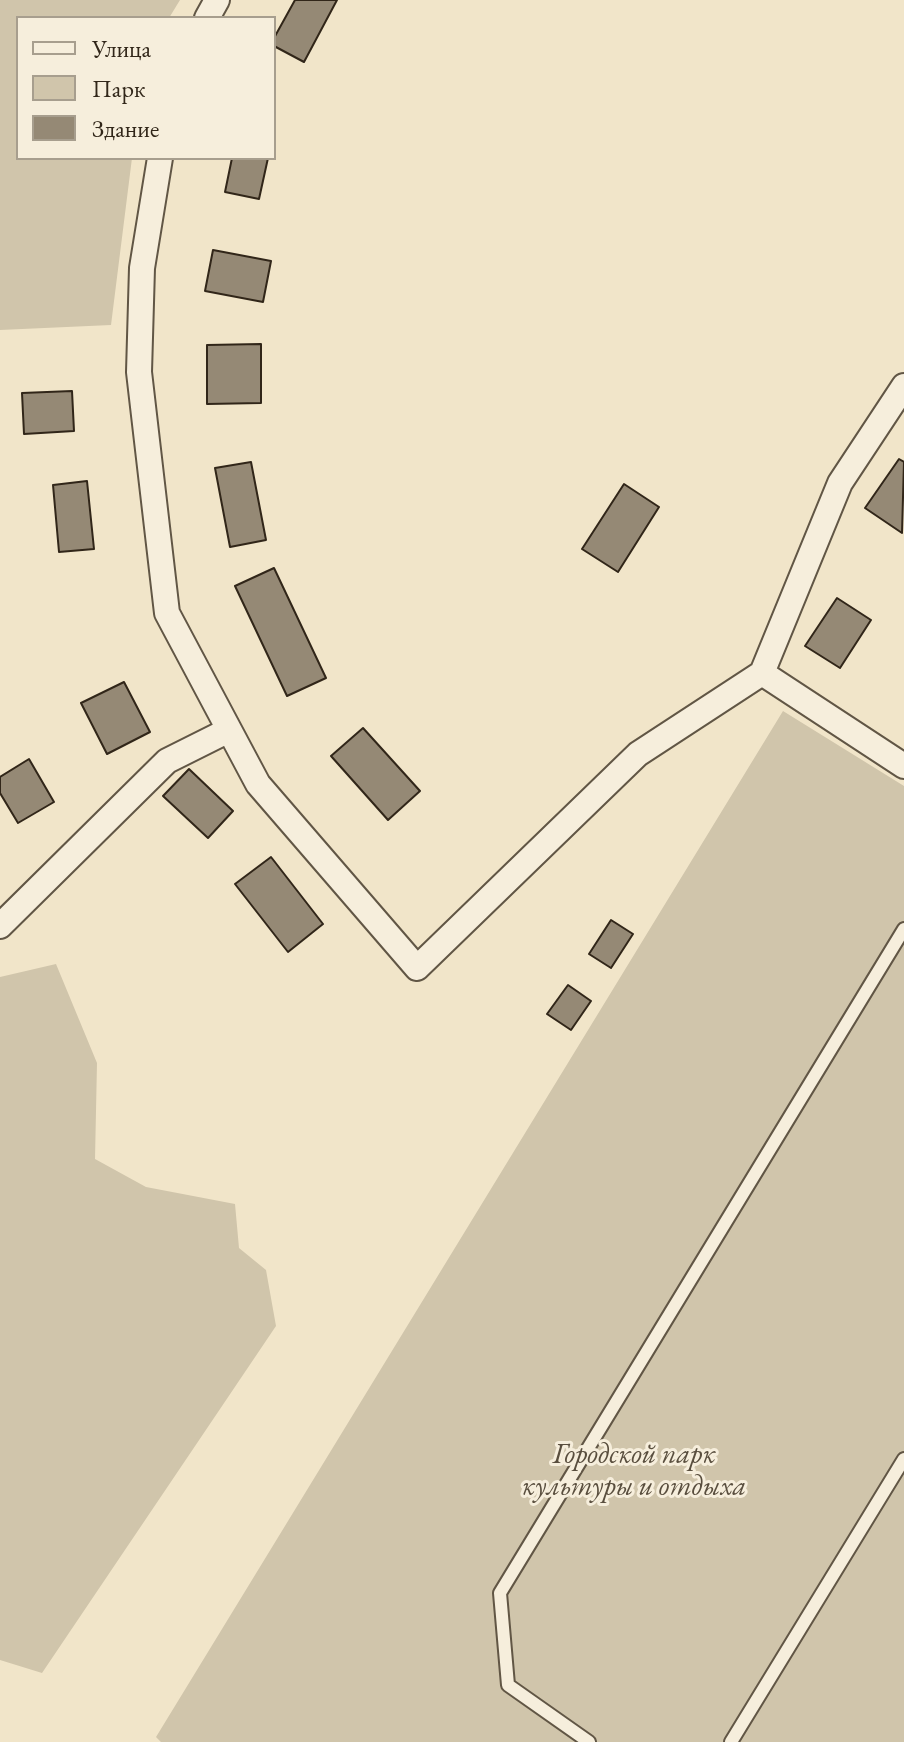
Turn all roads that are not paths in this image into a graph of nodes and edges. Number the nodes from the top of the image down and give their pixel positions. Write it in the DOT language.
graph roads {
  1 [pos="160,160"];
  2 [pos="904,386"];
  3 [pos="762,673"];
  4 [pos="229,730"];
  5 [pos="904,766"];
  6 [pos="0,926"];
  7 [pos="904,929"];
  8 [pos="904,1459"];
  9 [pos="589,1742"];
  10 [pos="731,1742"];
  1 -- 4 [label="street"];
  2 -- 3 [label="street"];
  3 -- 4 [label="street"];
  3 -- 5 [label="street"];
  4 -- 6 [label="street"];
  7 -- 9 [label="lane"];
  8 -- 10 [label="lane"];
}
